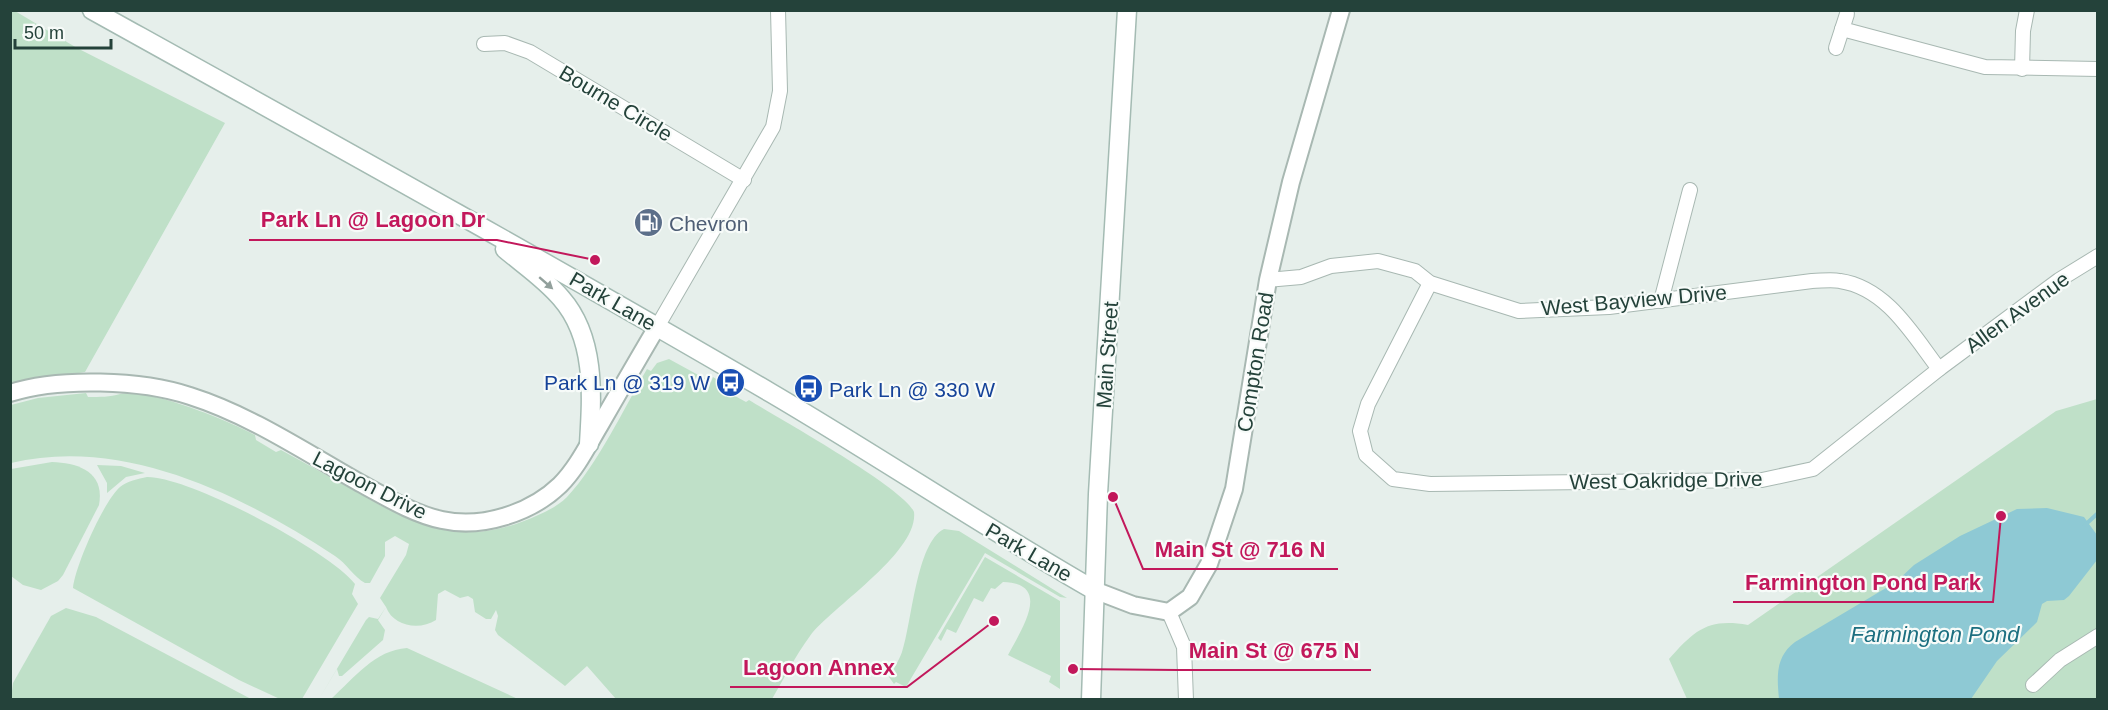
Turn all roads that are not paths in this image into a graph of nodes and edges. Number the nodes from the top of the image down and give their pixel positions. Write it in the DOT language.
graph roads {
  1 [pos="92,10"];
  2 [pos="778,10"];
  3 [pos="1127,10"];
  4 [pos="1341,10"];
  5 [pos="2027,10"];
  6 [pos="1847,14"];
  7 [pos="1842,29"];
  8 [pos="484,44"];
  9 [pos="1836,48"];
  10 [pos="2022,69"];
  11 [pos="2097,69"];
  12 [pos="744,180"];
  13 [pos="1690,189"];
  14 [pos="470,219"];
  15 [pos="2097,256"];
  16 [pos="1268,280"];
  17 [pos="1430,283"];
  18 [pos="1661,300"];
  19 [pos="657,327"];
  20 [pos="1938,369"];
  21 [pos="10,393"];
  22 [pos="589,444"];
  23 [pos="1094,590"];
  24 [pos="1170,612"];
  25 [pos="2097,636"];
  26 [pos="2033,685"];
  27 [pos="1090,699"];
  28 [pos="1186,699"];
  1 -- 14 [label="main road, Park Lane"];
  2 -- 12 [label="street, Lagoon Drive"];
  3 -- 23 [label="main road, Main Street"];
  4 -- 16 [label="street, Compton Road"];
  5 -- 10 [label="street"];
  6 -- 7 [label="street"];
  7 -- 9 [label="street"];
  7 -- 10 [label="street"];
  8 -- 12 [label="street, Bourne Circle"];
  10 -- 11 [label="street"];
  12 -- 19 [label="street, Lagoon Drive"];
  13 -- 18 [label="street"];
  14 -- 19 [label="main road, Park Lane"];
  14 -- 22 [label="main road, one-way"];
  15 -- 20 [label="street, Allen Avenue"];
  16 -- 17 [label="street, West Bayview Drive"];
  16 -- 24 [label="street, Compton Road"];
  17 -- 18 [label="street, West Bayview Drive"];
  17 -- 20 [label="street, West Oakridge Drive"];
  18 -- 20 [label="street, West Bayview Drive"];
  19 -- 22 [label="street, Lagoon Drive"];
  19 -- 23 [label="main road, Park Lane"];
  21 -- 22 [label="street, Lagoon Drive"];
  23 -- 24 [label="street"];
  23 -- 27 [label="main road, Main Street"];
  24 -- 28 [label="street"];
  25 -- 26 [label="street"];
}
